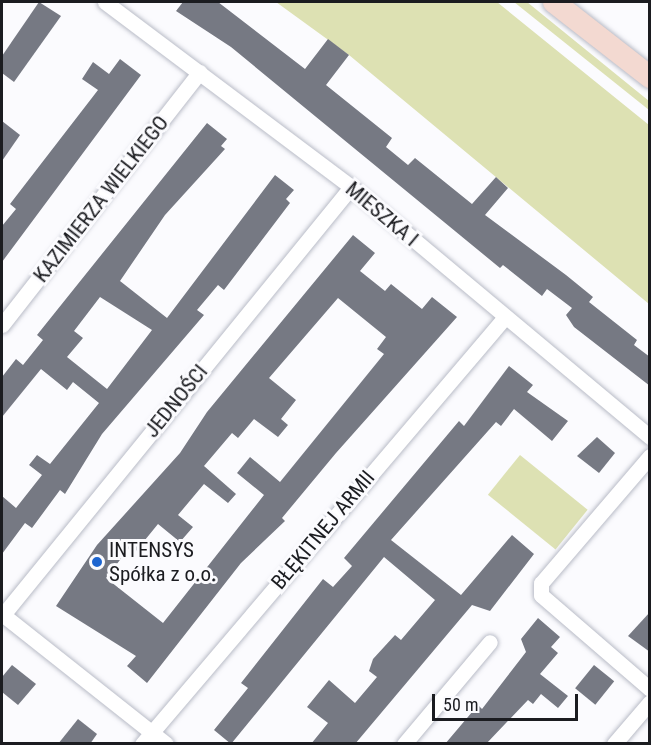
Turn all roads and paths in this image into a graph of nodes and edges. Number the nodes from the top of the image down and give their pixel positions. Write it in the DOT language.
graph roads {
  1 [pos="105,2"];
  2 [pos="554,2"];
  3 [pos="200,72"];
  4 [pos="650,77"];
  5 [pos="351,187"];
  6 [pos="505,317"];
  7 [pos="2,325"];
  8 [pos="650,437"];
  9 [pos="650,456"];
  10 [pos="2,615"];
  11 [pos="490,642"];
  12 [pos="650,689"];
  13 [pos="650,702"];
  14 [pos="147,738"];
  15 [pos="166,744"];
  16 [pos="404,744"];
  17 [pos="614,744"];
  1 -- 3 [label="street, MIESZKA I"];
  2 -- 4 [label="main road"];
  3 -- 5 [label="street, MIESZKA I"];
  3 -- 7 [label="street, KAZIMIERZA WIELKIEGO"];
  5 -- 6 [label="street, MIESZKA I"];
  5 -- 10 [label="street, JEDNOŚCI"];
  6 -- 8 [label="street, MIESZKA I"];
  6 -- 14 [label="street, BŁĘKITNEJ ARMII"];
  9 -- 12 [label="street"];
  10 -- 14 [label="street"];
  11 -- 16 [label="street"];
  13 -- 17 [label="street"];
  14 -- 15 [label="street"];
}
